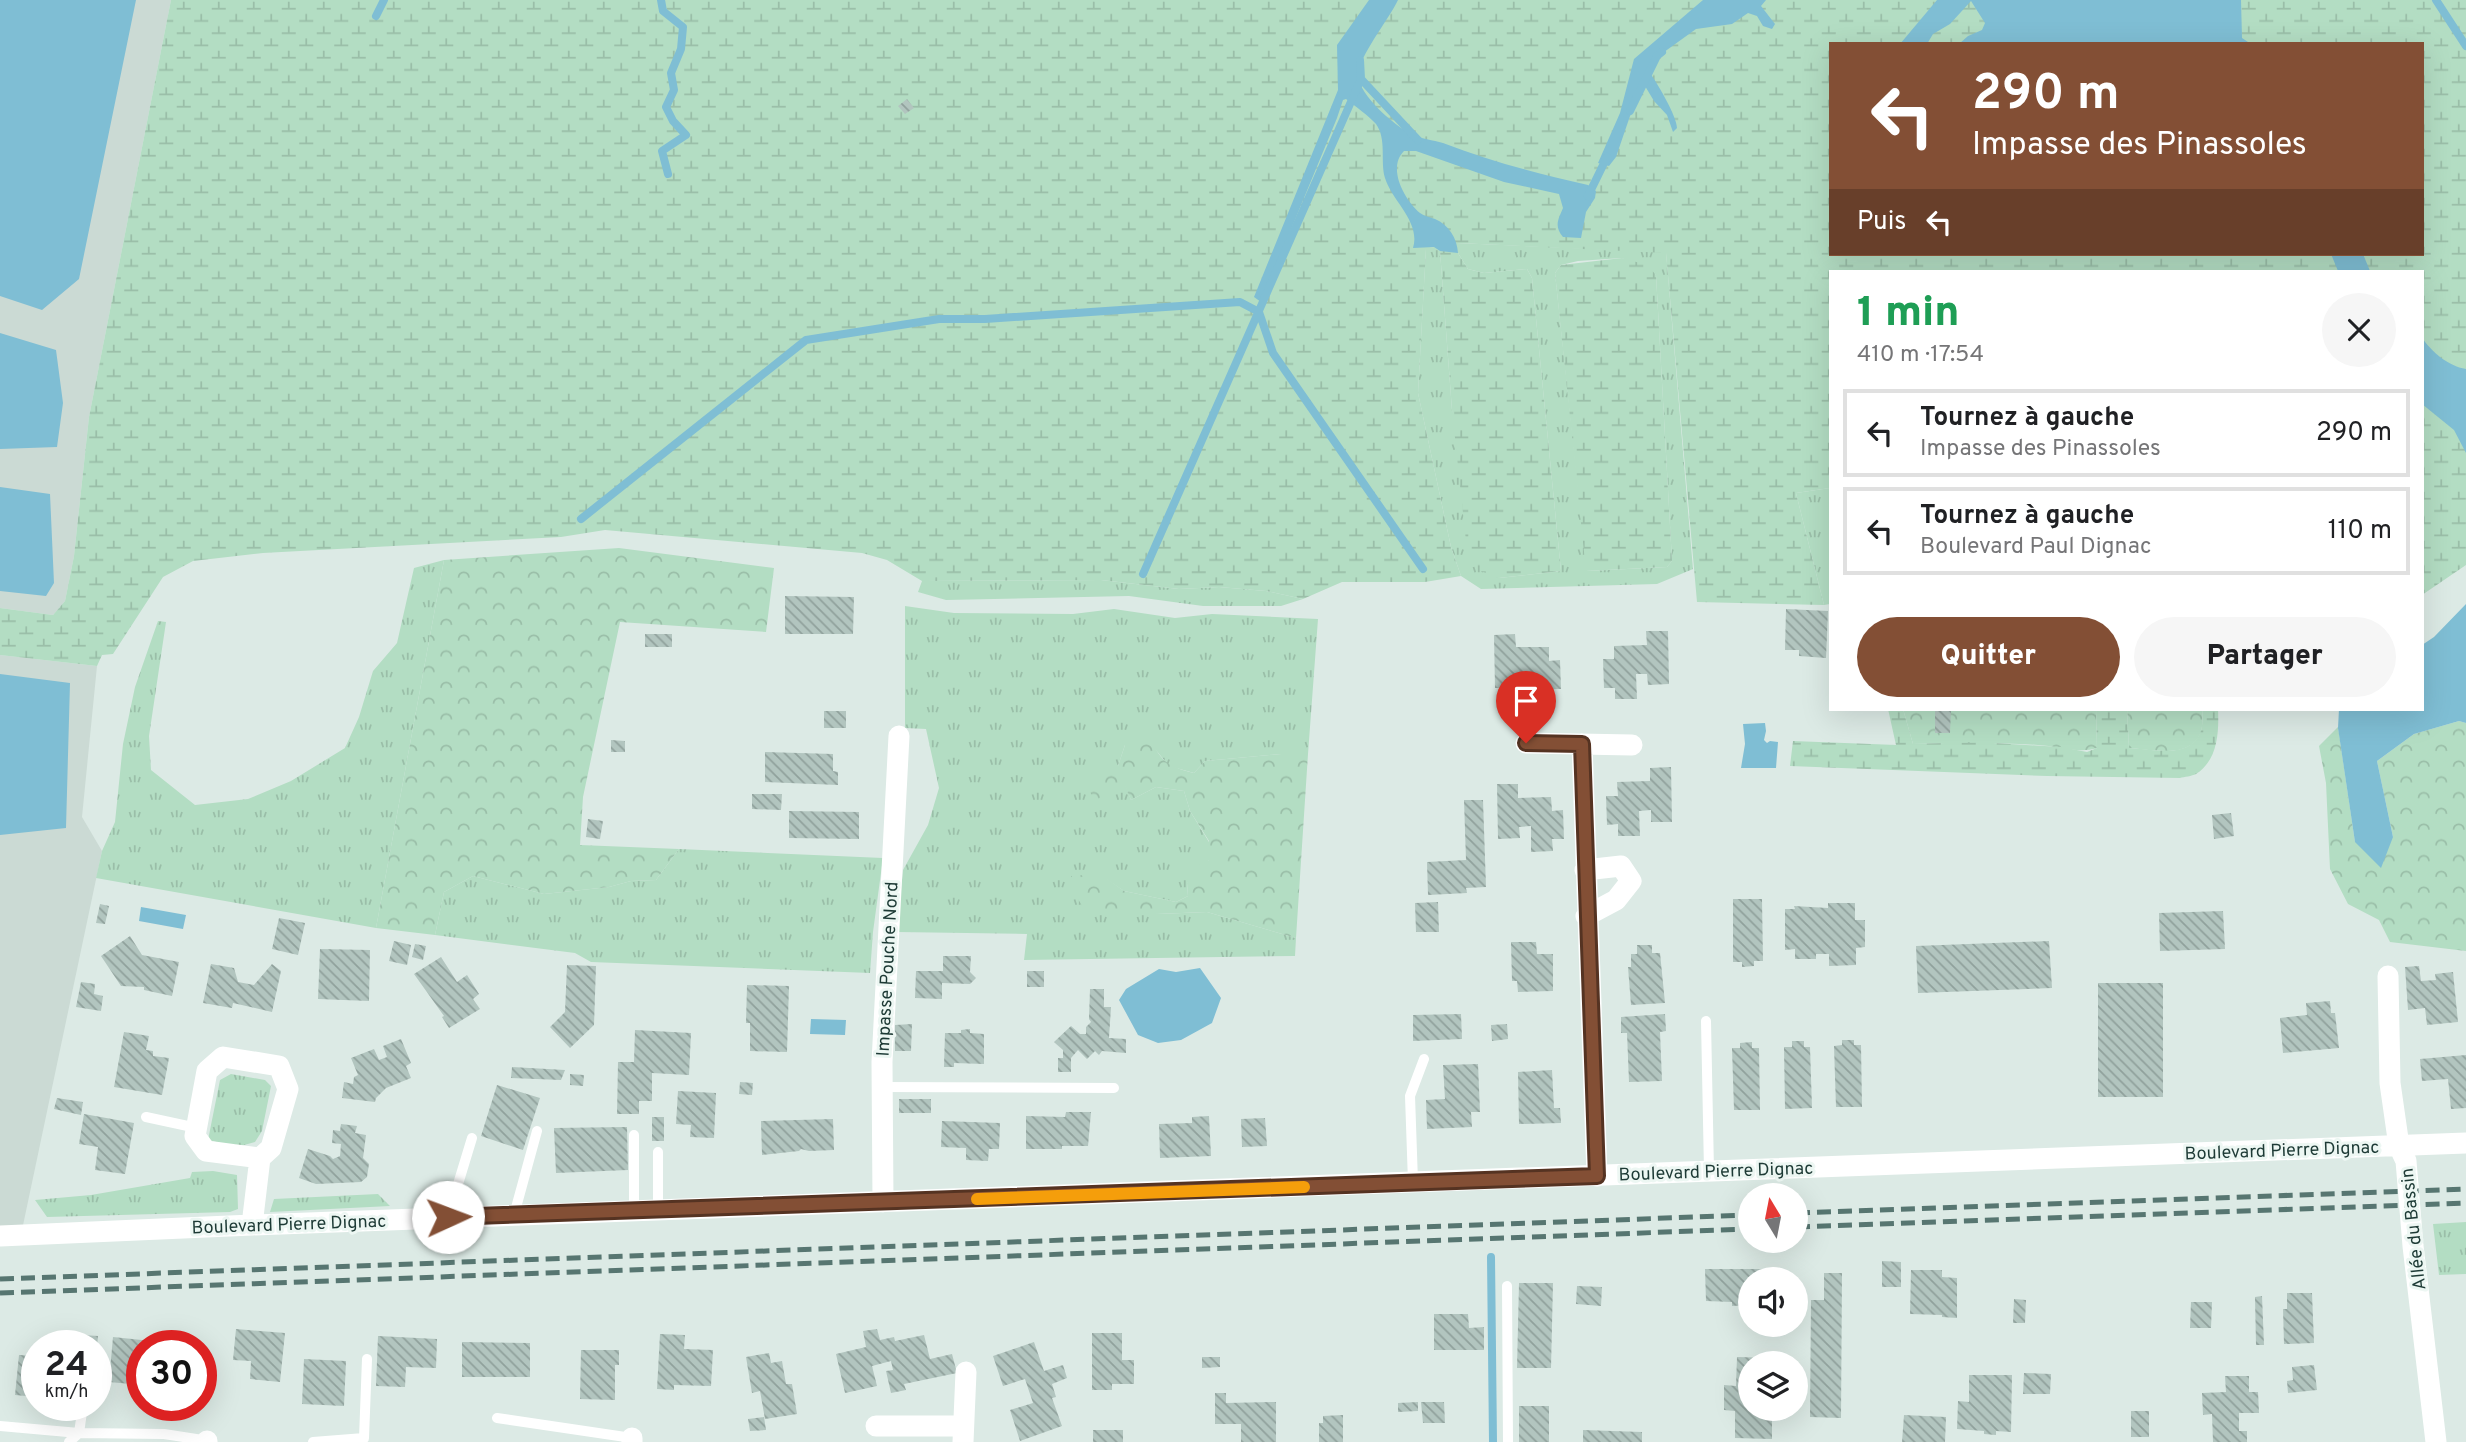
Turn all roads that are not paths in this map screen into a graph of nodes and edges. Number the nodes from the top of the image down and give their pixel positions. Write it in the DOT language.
graph roads {
  1 [pos="899,736"];
  2 [pos="1526,743"];
  3 [pos="1582,744"];
  4 [pos="1632,744"];
  5 [pos="1585,870"];
  6 [pos="1586,916"];
  7 [pos="2388,976"];
  8 [pos="1706,1021"];
  9 [pos="1424,1059"];
  10 [pos="882,1087"];
  11 [pos="1114,1088"];
  12 [pos="146,1117"];
  13 [pos="197,1128"];
  14 [pos="537,1131"];
  15 [pos="634,1135"];
  16 [pos="472,1139"];
  17 [pos="2466,1143"];
  18 [pos="2399,1146"];
  19 [pos="658,1152"];
  20 [pos="260,1158"];
  21 [pos="1709,1171"];
  22 [pos="1597,1176"];
  23 [pos="1413,1182"];
  24 [pos="883,1202"];
  25 [pos="658,1210"];
  26 [pos="634,1211"];
  27 [pos="514,1216"];
  28 [pos="448,1217"];
  29 [pos="252,1225"];
  30 [pos="0,1236"];
  31 [pos="1507,1286"];
  32 [pos="366,1359"];
  33 [pos="967,1372"];
  34 [pos="497,1418"];
  35 [pos="81,1421"];
  36 [pos="0,1426"];
  37 [pos="876,1426"];
  38 [pos="79,1433"];
  39 [pos="963,1434"];
  40 [pos="632,1440"];
  41 [pos="69,1442"];
  42 [pos="209,1442"];
  43 [pos="313,1442"];
  44 [pos="1508,1442"];
  45 [pos="2436,1442"];
  1 -- 10 [label="street, Impasse Pouche Nord"];
  2 -- 3 [label="street"];
  3 -- 4 [label="street"];
  3 -- 5 [label="street"];
  5 -- 6 [label="street"];
  5 -- 6 [label="street"];
  6 -- 22 [label="street"];
  7 -- 18 [label="street, Allée du Bassin"];
  8 -- 21 [label="lane"];
  9 -- 23 [label="lane"];
  10 -- 11 [label="lane"];
  10 -- 24 [label="street, Impasse Pouche Nord"];
  12 -- 13 [label="lane"];
  13 -- 20 [label="street"];
  13 -- 20 [label="street"];
  14 -- 27 [label="lane"];
  15 -- 26 [label="lane"];
  16 -- 28 [label="lane"];
  17 -- 18 [label="street, Boulevard Pierre Dignac"];
  18 -- 21 [label="street, Boulevard Pierre Dignac"];
  18 -- 45 [label="street, Allée du Bassin"];
  19 -- 25 [label="lane"];
  20 -- 29 [label="street"];
  21 -- 22 [label="street, Boulevard Pierre Dignac"];
  22 -- 23 [label="street, Boulevard Pierre Dignac"];
  23 -- 24 [label="street, Boulevard Pierre Dignac"];
  24 -- 25 [label="street, Boulevard Pierre Dignac"];
  25 -- 26 [label="street, Boulevard Pierre Dignac"];
  26 -- 27 [label="street, Boulevard Pierre Dignac"];
  27 -- 28 [label="street, Boulevard Pierre Dignac"];
  28 -- 29 [label="street, Boulevard Pierre Dignac"];
  29 -- 30 [label="street, Boulevard Pierre Dignac"];
  31 -- 44 [label="lane"];
  32 -- 43 [label="lane"];
  33 -- 39 [label="street"];
  34 -- 40 [label="lane"];
  35 -- 38 [label="lane"];
  36 -- 38 [label="lane"];
  37 -- 39 [label="street"];
  38 -- 41 [label="lane"];
  38 -- 42 [label="lane"];
}
